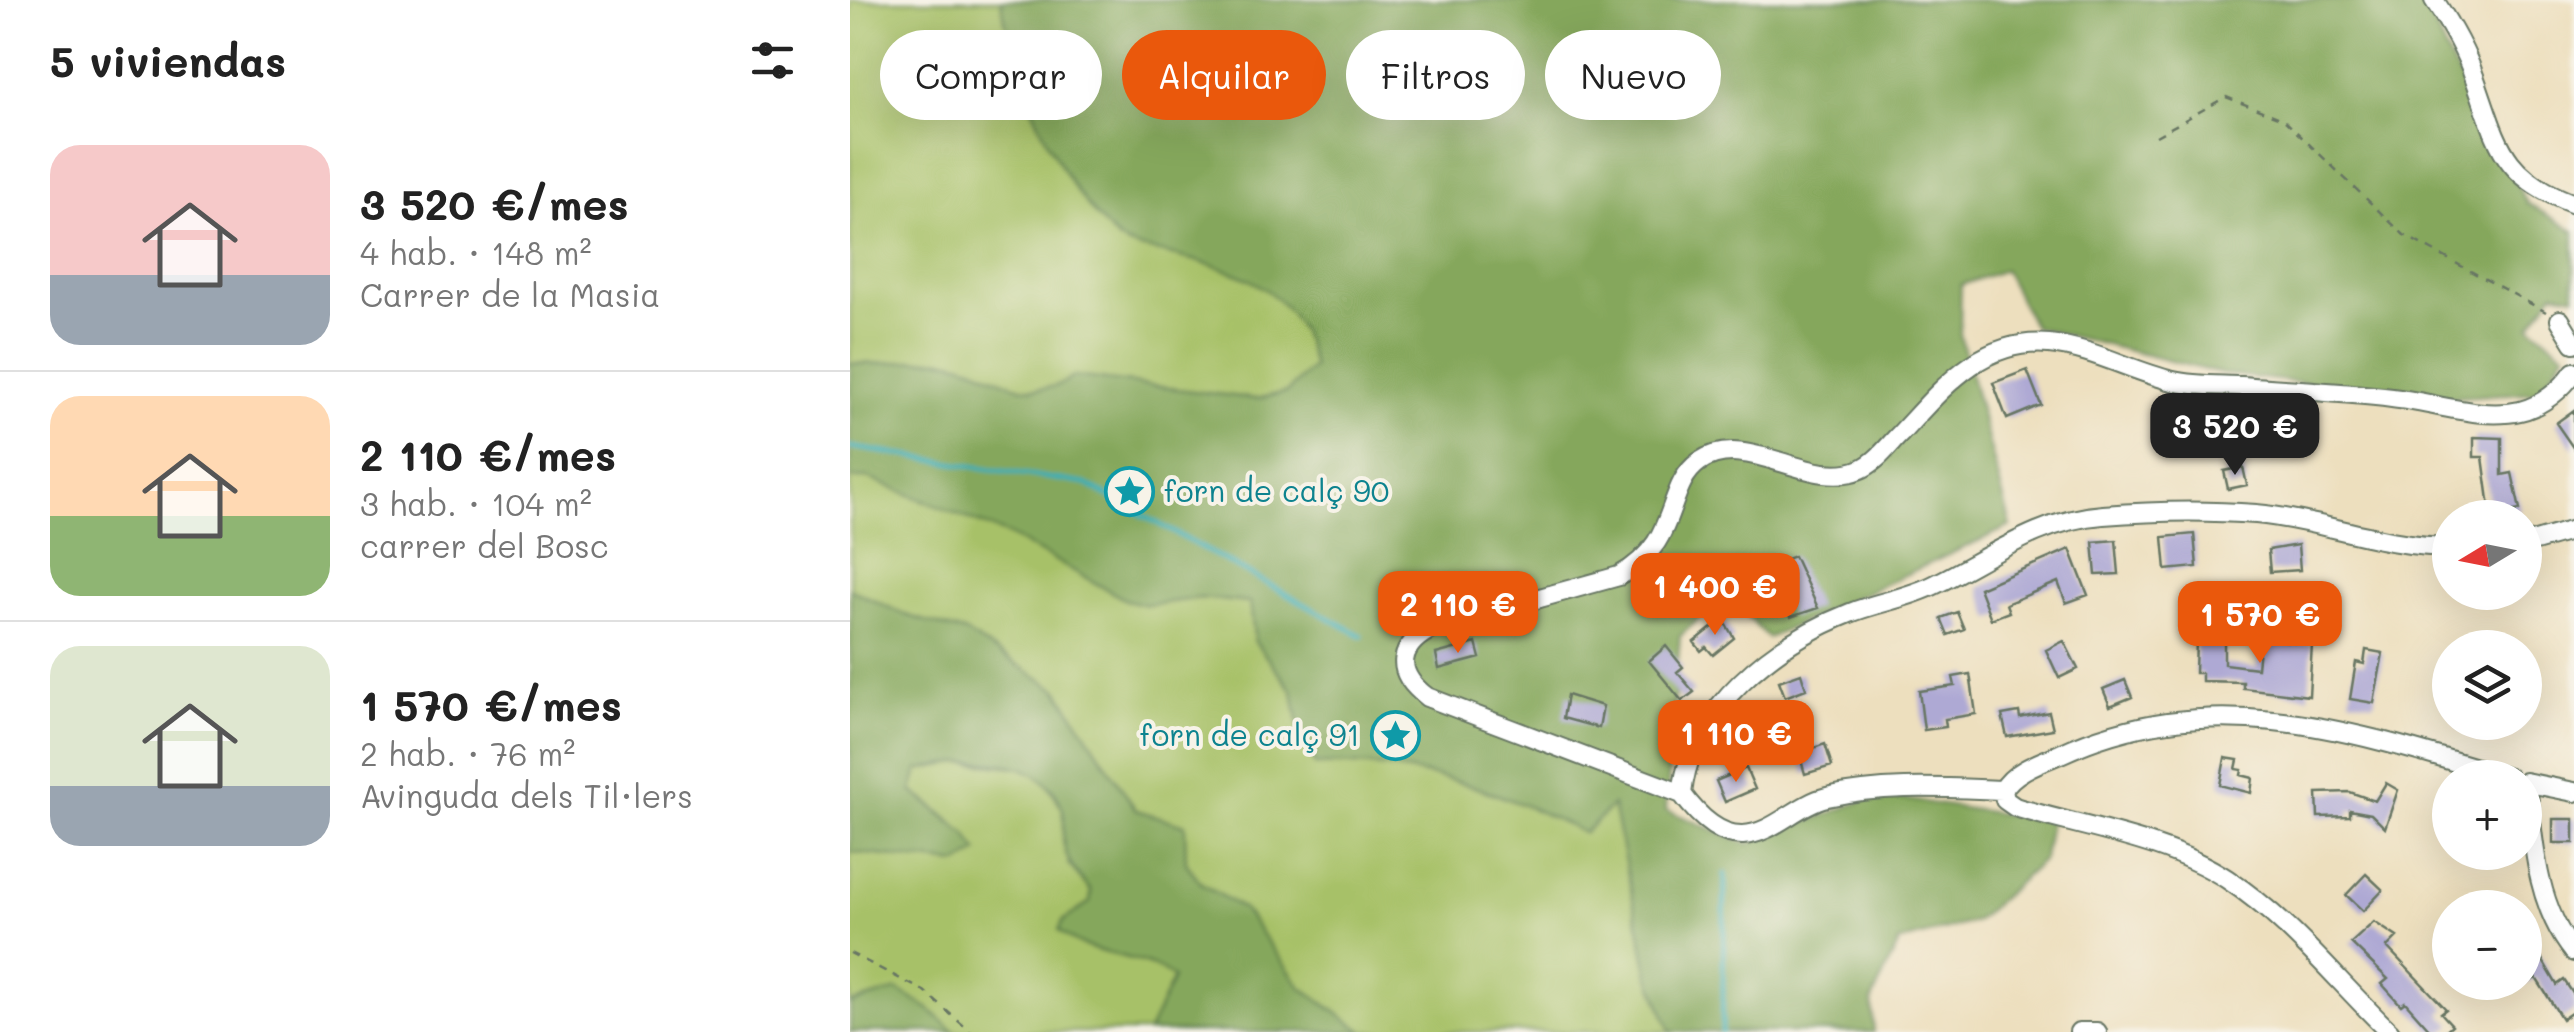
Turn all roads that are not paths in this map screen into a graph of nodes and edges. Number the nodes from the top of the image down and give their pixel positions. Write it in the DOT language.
graph roads {
  1 [pos="2434,0"];
  2 [pos="2574,204"];
  3 [pos="2560,320"];
  4 [pos="2574,343"];
  5 [pos="2574,372"];
  6 [pos="2574,530"];
  7 [pos="2542,539"];
  8 [pos="2432,545"];
  9 [pos="2444,760"];
  10 [pos="2542,785"];
  11 [pos="2003,790"];
  12 [pos="2574,792"];
  13 [pos="1682,794"];
  14 [pos="2539,870"];
  15 [pos="2574,952"];
  16 [pos="2079,1032"];
  17 [pos="2098,1032"];
  18 [pos="2390,1032"];
  1 -- 2 [label="street"];
  3 -- 4 [label="street"];
  5 -- 13 [label="street"];
  6 -- 7 [label="street"];
  8 -- 13 [label="street"];
  9 -- 11 [label="street"];
  10 -- 12 [label="street"];
  11 -- 13 [label="street"];
  11 -- 18 [label="street"];
  14 -- 15 [label="street"];
  16 -- 17 [label="street"];
}
